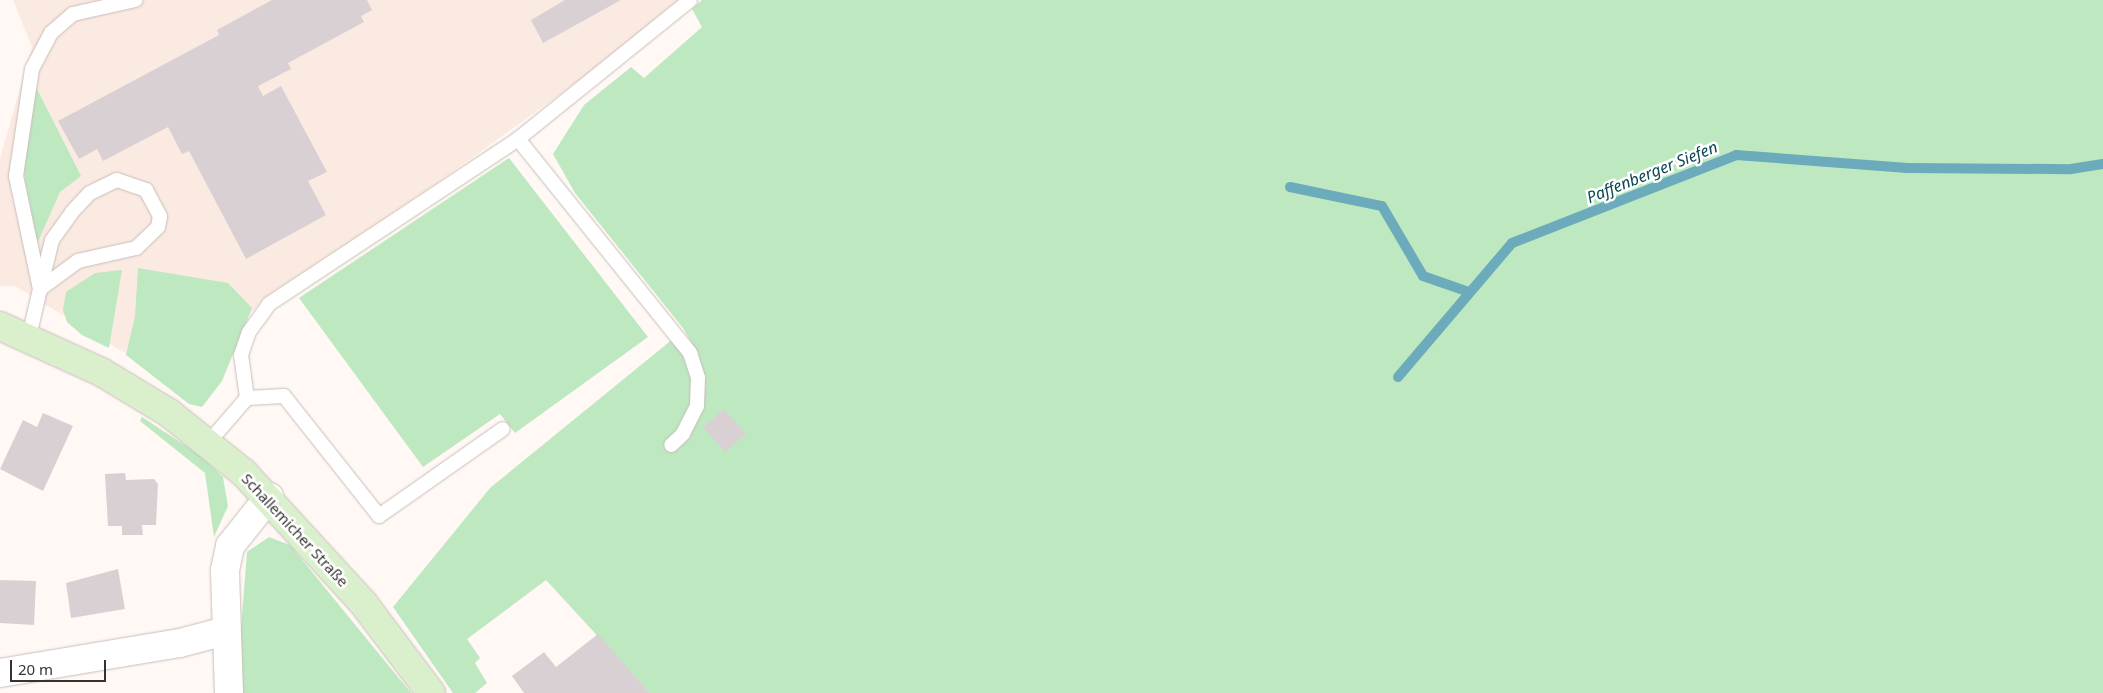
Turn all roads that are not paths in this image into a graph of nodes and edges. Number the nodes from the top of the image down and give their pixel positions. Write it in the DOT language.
graph roads {
  1 [pos="135,0"];
  2 [pos="690,0"];
  3 [pos="518,140"];
  4 [pos="40,289"];
  5 [pos="0,326"];
  6 [pos="28,341"];
  7 [pos="247,398"];
  8 [pos="502,429"];
  9 [pos="208,443"];
  10 [pos="671,445"];
  11 [pos="269,497"];
  12 [pos="225,631"];
  13 [pos="0,673"];
  14 [pos="228,693"];
  15 [pos="431,693"];
  1 -- 4 [label="lane"];
  2 -- 3 [label="lane"];
  3 -- 7 [label="lane"];
  3 -- 10 [label="lane"];
  4 -- 4 [label="lane"];
  4 -- 6 [label="lane"];
  5 -- 6 [label="street, Schallemicher Straße"];
  6 -- 9 [label="street, Schallemicher Straße"];
  7 -- 8 [label="lane"];
  7 -- 9 [label="lane"];
  9 -- 11 [label="street, Schallemicher Straße"];
  11 -- 12 [label="street"];
  11 -- 15 [label="street, Schallemicher Straße"];
  12 -- 13 [label="street"];
  12 -- 14 [label="street"];
}
